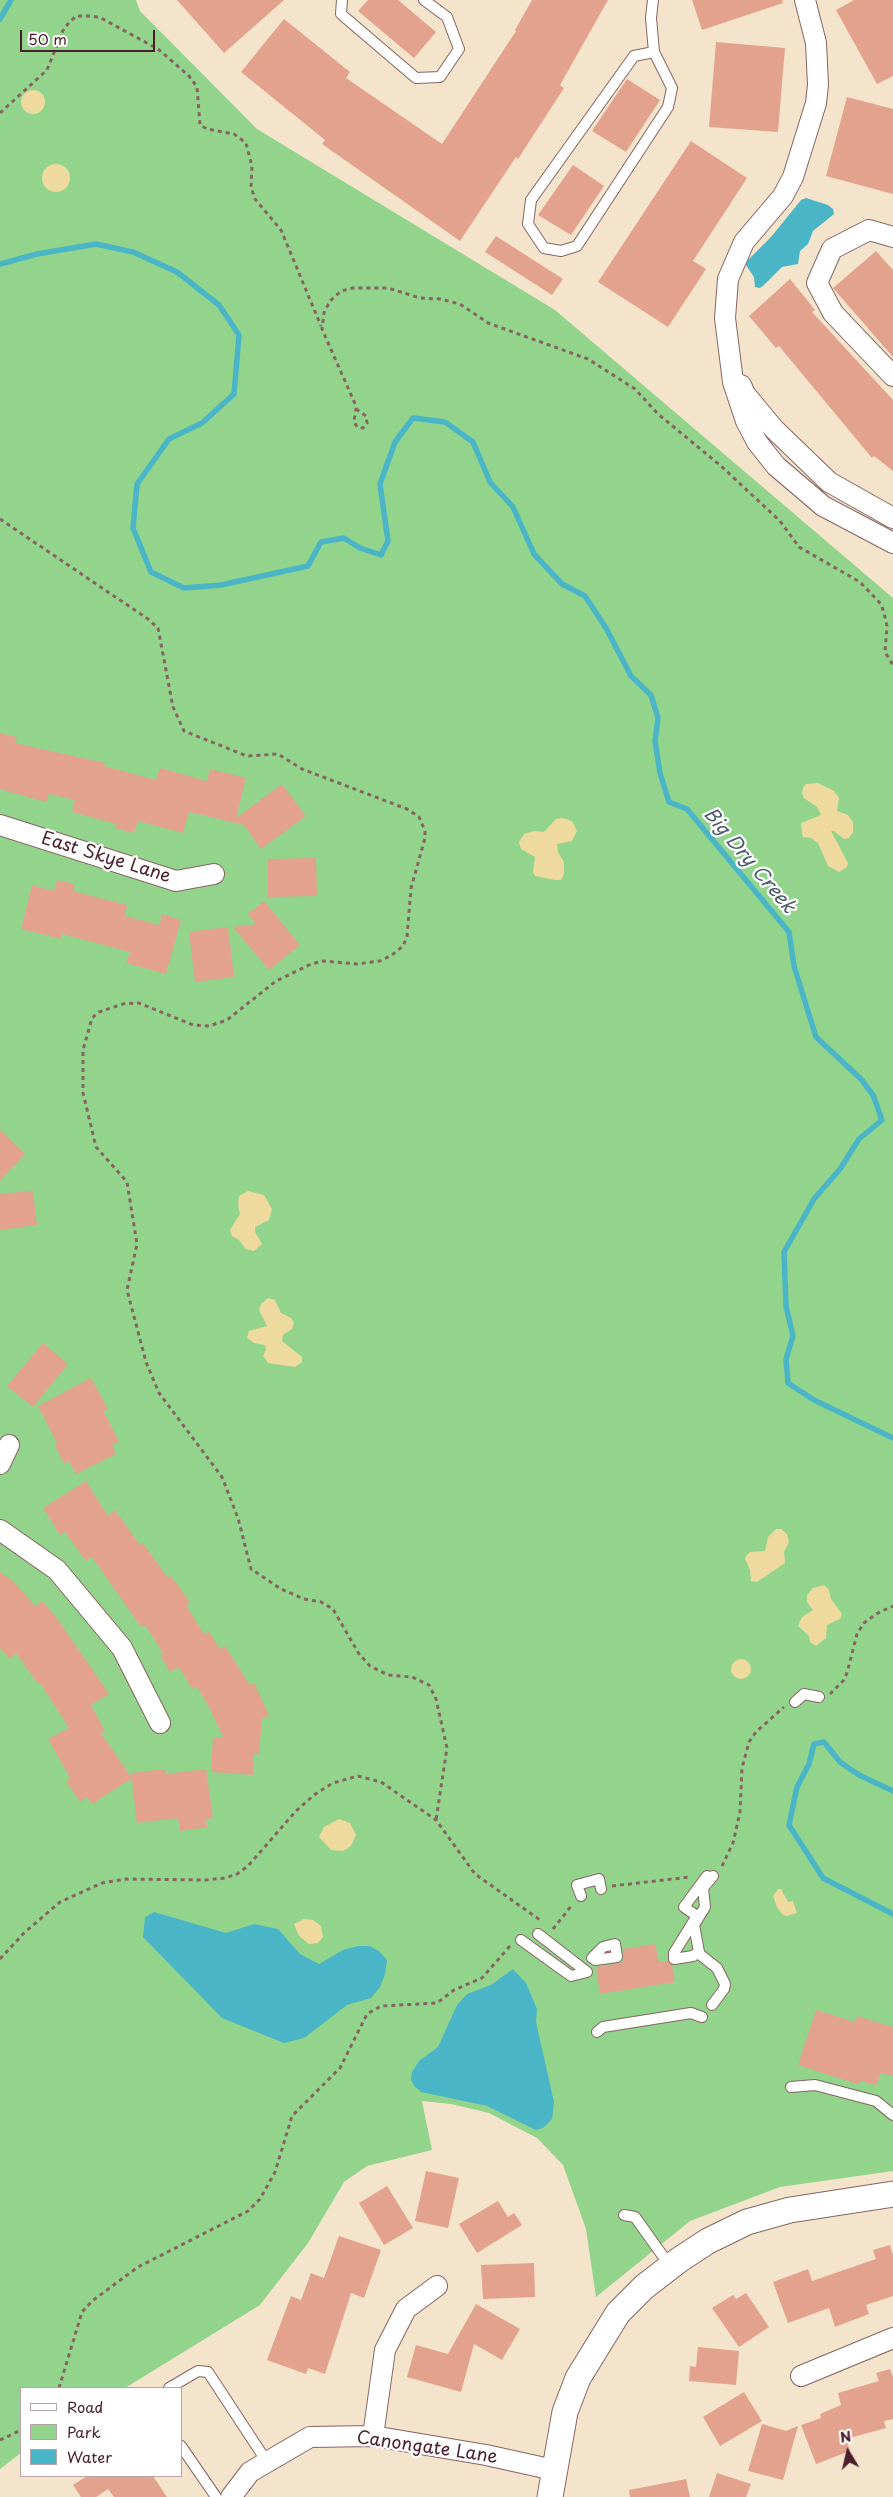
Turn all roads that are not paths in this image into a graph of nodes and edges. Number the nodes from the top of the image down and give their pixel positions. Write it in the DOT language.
graph roads {
  1 [pos="342,0"];
  2 [pos="424,0"];
  3 [pos="653,0"];
  4 [pos="805,0"];
  5 [pos="654,52"];
  6 [pos="893,237"];
  7 [pos="731,365"];
  8 [pos="893,376"];
  9 [pos="893,518"];
  10 [pos="893,543"];
  11 [pos="0,826"];
  12 [pos="214,874"];
  13 [pos="9,1445"];
  14 [pos="0,1464"];
  15 [pos="0,1530"];
  16 [pos="820,1697"];
  17 [pos="795,1702"];
  18 [pos="160,1723"];
  19 [pos="602,1889"];
  20 [pos="581,1896"];
  21 [pos="538,1934"];
  22 [pos="521,1940"];
  23 [pos="698,1953"];
  24 [pos="712,2005"];
  25 [pos="702,2017"];
  26 [pos="597,2032"];
  27 [pos="791,2087"];
  28 [pos="893,2115"];
  29 [pos="893,2194"];
  30 [pos="624,2215"];
  31 [pos="670,2266"];
  32 [pos="437,2286"];
  33 [pos="893,2338"];
  34 [pos="801,2376"];
  35 [pos="171,2387"];
  36 [pos="373,2436"];
  37 [pos="182,2447"];
  38 [pos="267,2462"];
  39 [pos="554,2470"];
  40 [pos="216,2497"];
  41 [pos="231,2497"];
  42 [pos="550,2497"];
  1 -- 2 [label="lane"];
  3 -- 5 [label="lane"];
  4 -- 7 [label="street"];
  5 -- 5 [label="lane"];
  6 -- 8 [label="street"];
  7 -- 9 [label="street"];
  7 -- 10 [label="street"];
  11 -- 12 [label="street, East Skye Lane"];
  13 -- 14 [label="street"];
  15 -- 18 [label="street"];
  16 -- 17 [label="lane"];
  19 -- 20 [label="lane"];
  21 -- 22 [label="lane"];
  23 -- 23 [label="lane"];
  23 -- 24 [label="lane"];
  25 -- 26 [label="lane"];
  27 -- 28 [label="lane"];
  29 -- 31 [label="street"];
  30 -- 31 [label="lane"];
  31 -- 39 [label="street"];
  32 -- 36 [label="street"];
  33 -- 34 [label="street"];
  35 -- 38 [label="lane"];
  36 -- 38 [label="street, Canongate Lane"];
  36 -- 39 [label="street, Canongate Lane"];
  37 -- 40 [label="lane"];
  38 -- 41 [label="street, Canongate Lane"];
  39 -- 42 [label="street"];
}
